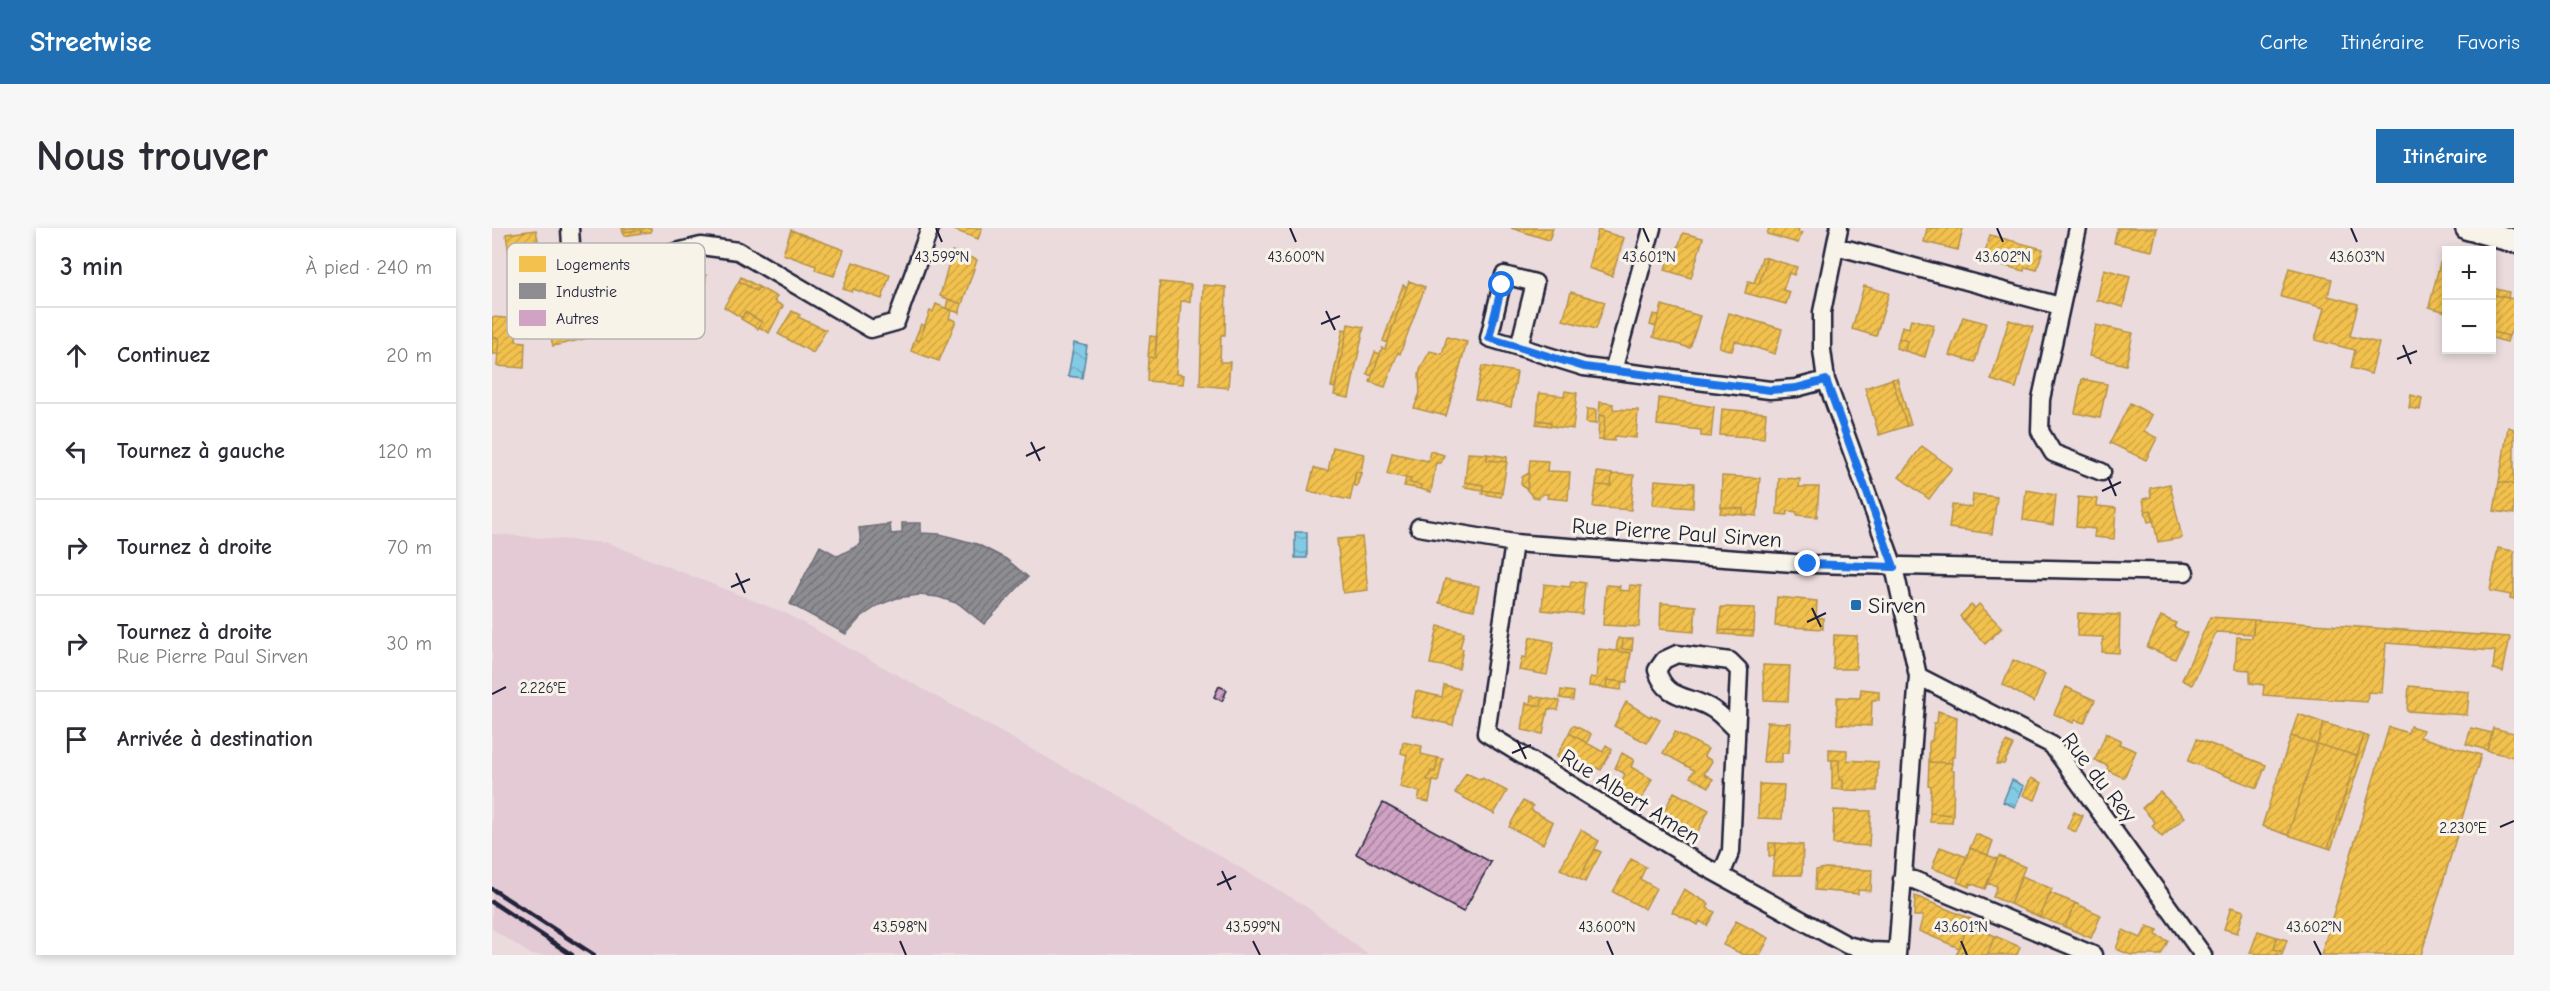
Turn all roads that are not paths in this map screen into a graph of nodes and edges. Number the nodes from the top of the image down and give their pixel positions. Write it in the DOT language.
graph roads {
  1 [pos="570,228"];
  2 [pos="930,228"];
  3 [pos="1652,228"];
  4 [pos="1839,228"];
  5 [pos="2078,228"];
  6 [pos="2467,228"];
  7 [pos="2514,241"];
  8 [pos="571,243"];
  9 [pos="1836,246"];
  10 [pos="705,247"];
  11 [pos="2060,306"];
  12 [pos="1519,347"];
  13 [pos="1613,371"];
  14 [pos="1826,380"];
  15 [pos="2102,472"];
  16 [pos="1419,527"];
  17 [pos="1515,543"];
  18 [pos="1894,567"];
  19 [pos="2185,572"];
  20 [pos="1918,676"];
  21 [pos="1736,730"];
  22 [pos="1721,875"];
  23 [pos="1902,879"];
  24 [pos="1897,954"];
  25 [pos="2093,955"];
  26 [pos="2203,955"];
  1 -- 8 [label="street"];
  2 -- 10 [label="street"];
  3 -- 13 [label="street"];
  4 -- 9 [label="street"];
  5 -- 11 [label="street"];
  6 -- 7 [label="street"];
  9 -- 11 [label="street"];
  9 -- 14 [label="street"];
  11 -- 15 [label="street"];
  12 -- 13 [label="street"];
  13 -- 14 [label="street"];
  14 -- 18 [label="street"];
  16 -- 17 [label="street, Rue Pierre Paul Sirven"];
  17 -- 18 [label="street, Rue Pierre Paul Sirven"];
  17 -- 22 [label="street, Rue Albert Amen"];
  18 -- 19 [label="street, Rue Pierre Paul Sirven"];
  18 -- 20 [label="street"];
  20 -- 23 [label="street"];
  20 -- 26 [label="street, Rue du Rey"];
  21 -- 21 [label="street"];
  21 -- 22 [label="street"];
  22 -- 24 [label="street, Rue Albert Amen"];
  23 -- 24 [label="street"];
  23 -- 25 [label="street"];
}
